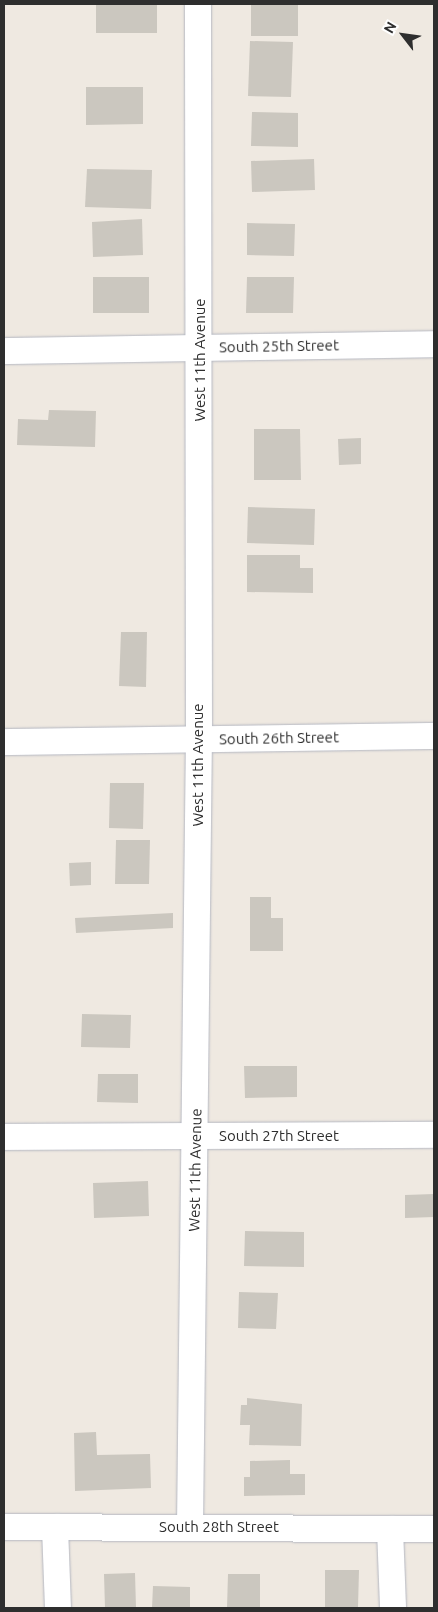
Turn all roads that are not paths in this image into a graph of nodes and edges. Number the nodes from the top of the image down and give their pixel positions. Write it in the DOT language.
graph roads {
  1 [pos="198,4"];
  2 [pos="434,344"];
  3 [pos="200,347"];
  4 [pos="4,351"];
  5 [pos="434,736"];
  6 [pos="199,739"];
  7 [pos="4,742"];
  8 [pos="434,1135"];
  9 [pos="196,1136"];
  10 [pos="4,1137"];
  11 [pos="4,1527"];
  12 [pos="55,1527"];
  13 [pos="190,1527"];
  14 [pos="434,1528"];
  15 [pos="390,1529"];
  16 [pos="58,1608"];
  17 [pos="393,1608"];
  1 -- 3 [label="street, West 11th Avenue"];
  2 -- 3 [label="street, South 25th Street"];
  3 -- 4 [label="street, South 25th Street"];
  3 -- 6 [label="street, West 11th Avenue"];
  5 -- 6 [label="street, South 26th Street"];
  6 -- 7 [label="street, South 26th Street"];
  6 -- 9 [label="street, West 11th Avenue"];
  8 -- 9 [label="street, South 27th Street"];
  9 -- 10 [label="street, South 27th Street"];
  9 -- 13 [label="street, West 11th Avenue"];
  11 -- 12 [label="street, South 28th Street"];
  12 -- 13 [label="street, South 28th Street"];
  12 -- 16 [label="street"];
  13 -- 15 [label="street, South 28th Street"];
  14 -- 15 [label="street, South 28th Street"];
  15 -- 17 [label="street"];
}
